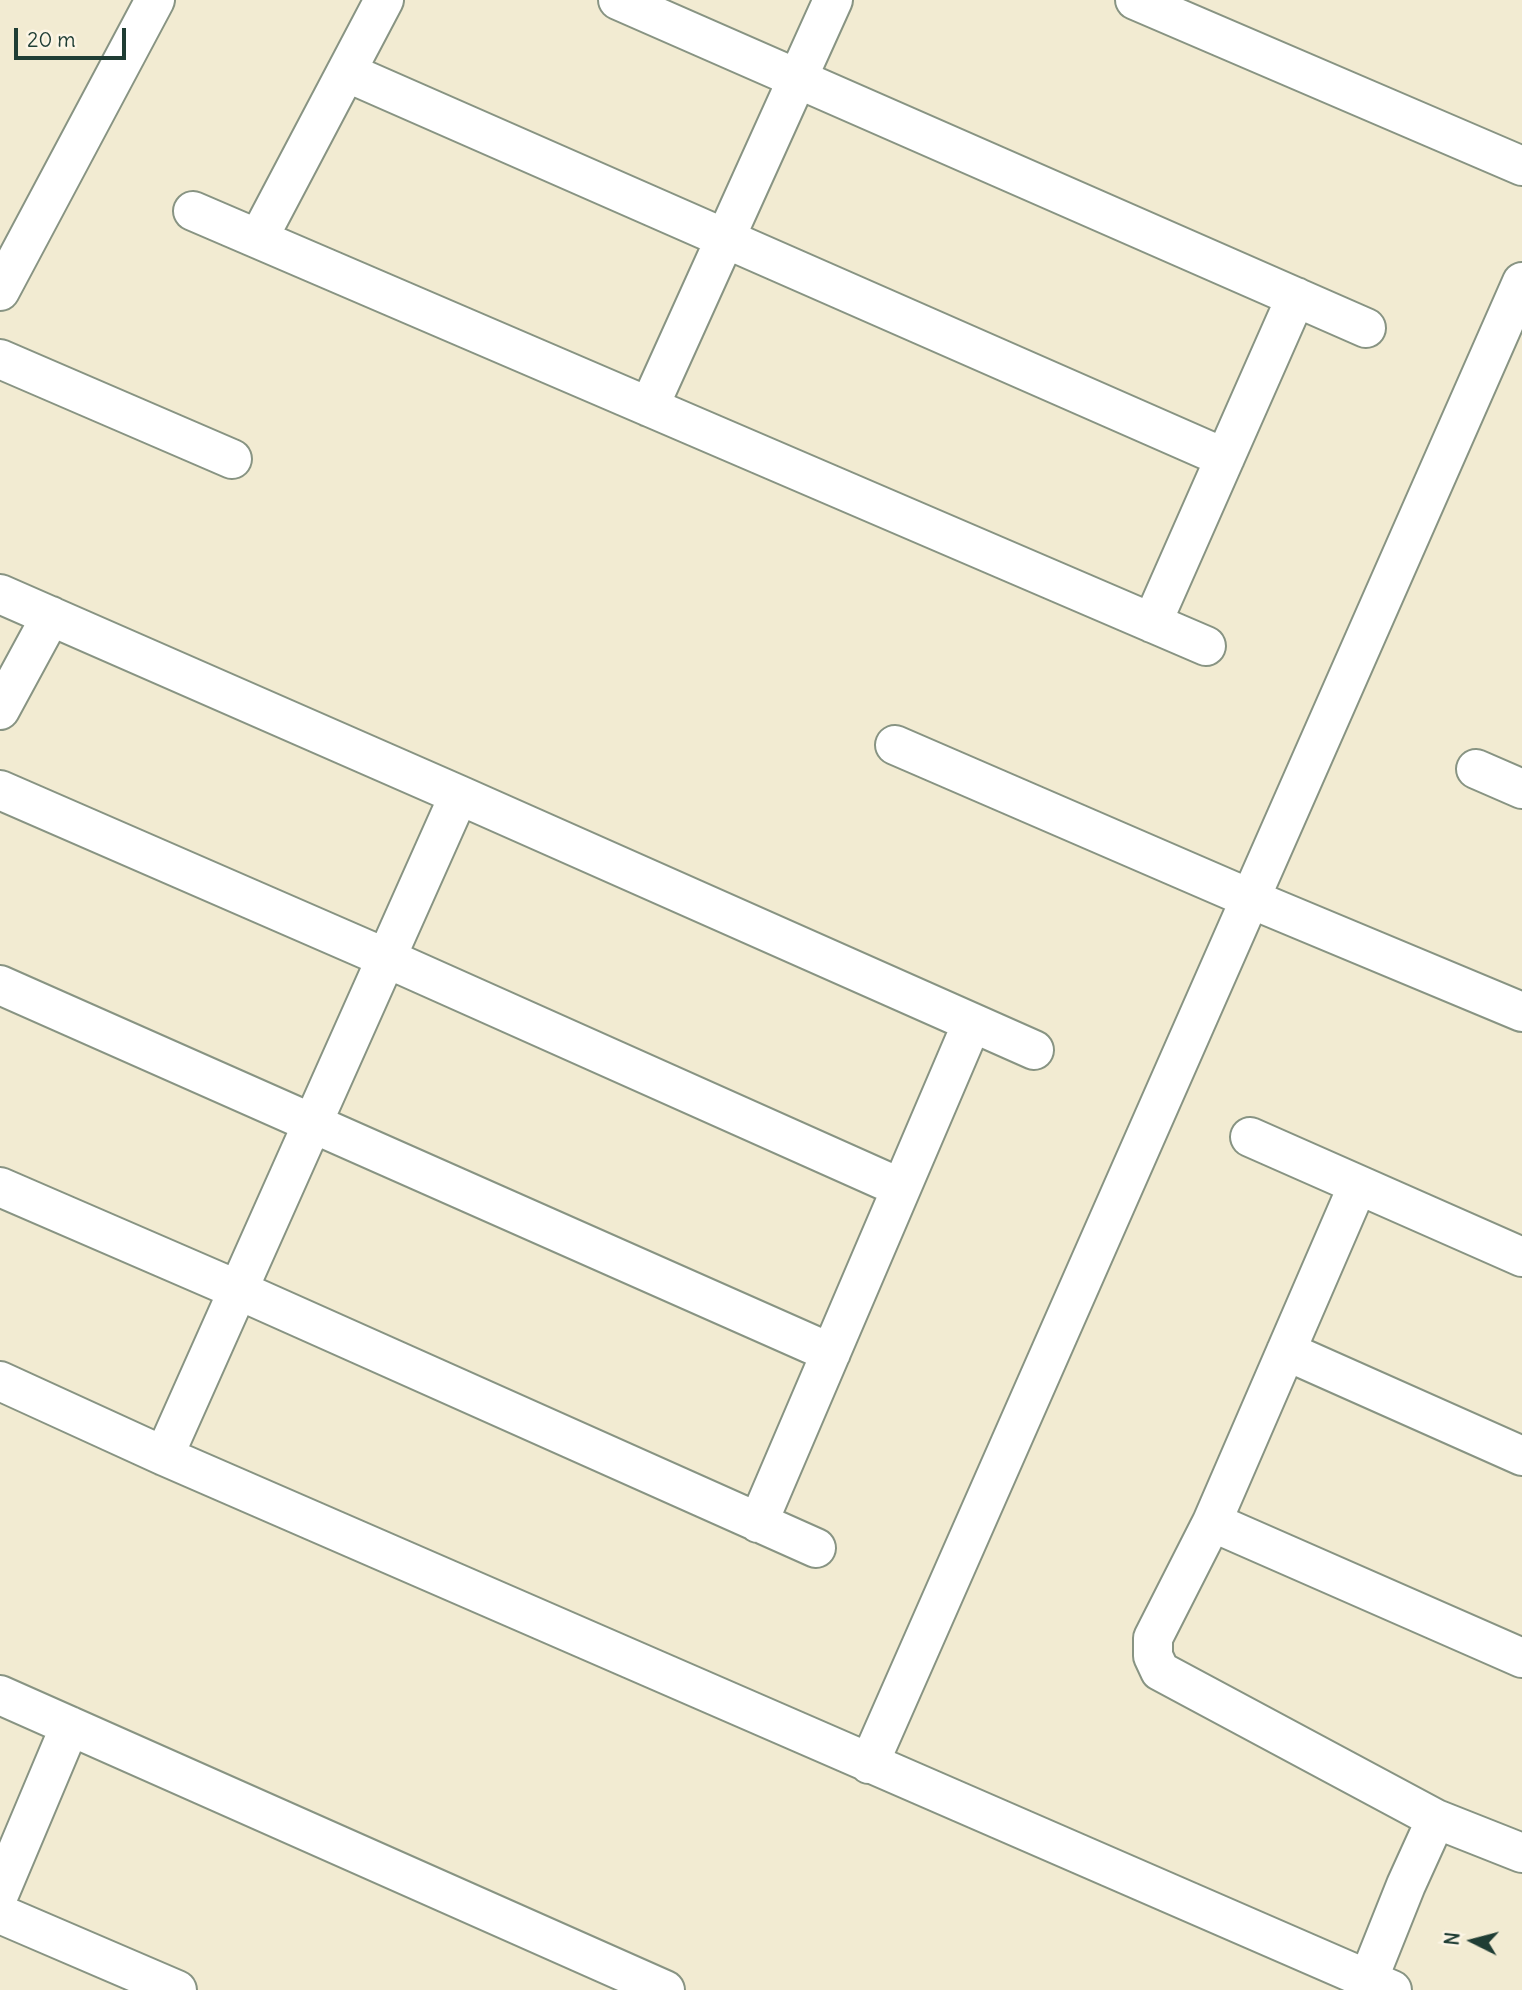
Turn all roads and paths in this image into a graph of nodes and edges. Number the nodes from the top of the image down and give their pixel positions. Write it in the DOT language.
graph roads {
  1 [pos="155,0"];
  2 [pos="384,0"];
  3 [pos="618,0"];
  4 [pos="833,0"];
  5 [pos="1135,0"];
  6 [pos="346,72"];
  7 [pos="797,78"];
  8 [pos="1522,166"];
  9 [pos="193,211"];
  10 [pos="258,239"];
  11 [pos="724,239"];
  12 [pos="1522,282"];
  13 [pos="0,291"];
  14 [pos="1296,297"];
  15 [pos="1366,328"];
  16 [pos="0,359"];
  17 [pos="649,407"];
  18 [pos="1225,458"];
  19 [pos="232,459"];
  20 [pos="0,594"];
  21 [pos="51,616"];
  22 [pos="1152,623"];
  23 [pos="1206,646"];
  24 [pos="0,710"];
  25 [pos="895,745"];
  26 [pos="1476,769"];
  27 [pos="1522,789"];
  28 [pos="0,790"];
  29 [pos="460,795"];
  30 [pos="1251,899"];
  31 [pos="386,958"];
  32 [pos="0,985"];
  33 [pos="1522,1012"];
  34 [pos="972,1023"];
  35 [pos="1034,1050"];
  36 [pos="313,1122"];
  37 [pos="1250,1138"];
  38 [pos="1358,1185"];
  39 [pos="0,1187"];
  40 [pos="901,1188"];
  41 [pos="1522,1256"];
  42 [pos="238,1290"];
  43 [pos="1286,1351"];
  44 [pos="831,1353"];
  45 [pos="0,1381"];
  46 [pos="163,1456"];
  47 [pos="1522,1456"];
  48 [pos="1212,1522"];
  49 [pos="758,1523"];
  50 [pos="816,1548"];
  51 [pos="1522,1658"];
  52 [pos="0,1695"];
  53 [pos="70,1726"];
  54 [pos="869,1764"];
  55 [pos="1436,1819"];
  56 [pos="1522,1853"];
  57 [pos="0,1892"];
  58 [pos="0,1914"];
  59 [pos="1380,1985"];
  60 [pos="177,1990"];
  61 [pos="665,1990"];
  1 -- 13 [label="street"];
  2 -- 6 [label="street"];
  3 -- 7 [label="street"];
  4 -- 7 [label="street"];
  5 -- 8 [label="street"];
  6 -- 10 [label="street"];
  6 -- 11 [label="street"];
  7 -- 11 [label="street"];
  7 -- 14 [label="street"];
  9 -- 10 [label="street"];
  10 -- 17 [label="street"];
  11 -- 17 [label="street"];
  11 -- 18 [label="street"];
  12 -- 30 [label="street"];
  14 -- 15 [label="street"];
  14 -- 18 [label="street"];
  16 -- 19 [label="street"];
  17 -- 22 [label="street"];
  18 -- 22 [label="street"];
  20 -- 21 [label="street"];
  21 -- 24 [label="street"];
  21 -- 29 [label="street"];
  22 -- 23 [label="street"];
  25 -- 30 [label="street"];
  26 -- 27 [label="street"];
  28 -- 31 [label="street"];
  29 -- 31 [label="street"];
  29 -- 34 [label="street"];
  30 -- 33 [label="street"];
  30 -- 54 [label="street"];
  31 -- 36 [label="street"];
  31 -- 40 [label="street"];
  32 -- 36 [label="street"];
  34 -- 35 [label="street"];
  34 -- 40 [label="street"];
  36 -- 42 [label="street"];
  36 -- 44 [label="street"];
  37 -- 38 [label="street"];
  38 -- 41 [label="street"];
  38 -- 43 [label="street"];
  39 -- 42 [label="street"];
  40 -- 44 [label="street"];
  42 -- 46 [label="street"];
  42 -- 49 [label="street"];
  43 -- 47 [label="street"];
  43 -- 48 [label="street"];
  44 -- 49 [label="street"];
  45 -- 46 [label="street"];
  46 -- 54 [label="street"];
  48 -- 51 [label="street"];
  48 -- 55 [label="street"];
  49 -- 50 [label="street"];
  52 -- 53 [label="street"];
  53 -- 57 [label="street"];
  53 -- 61 [label="street"];
  54 -- 59 [label="street"];
  55 -- 56 [label="street"];
  55 -- 59 [label="street"];
  58 -- 60 [label="street"];
}
